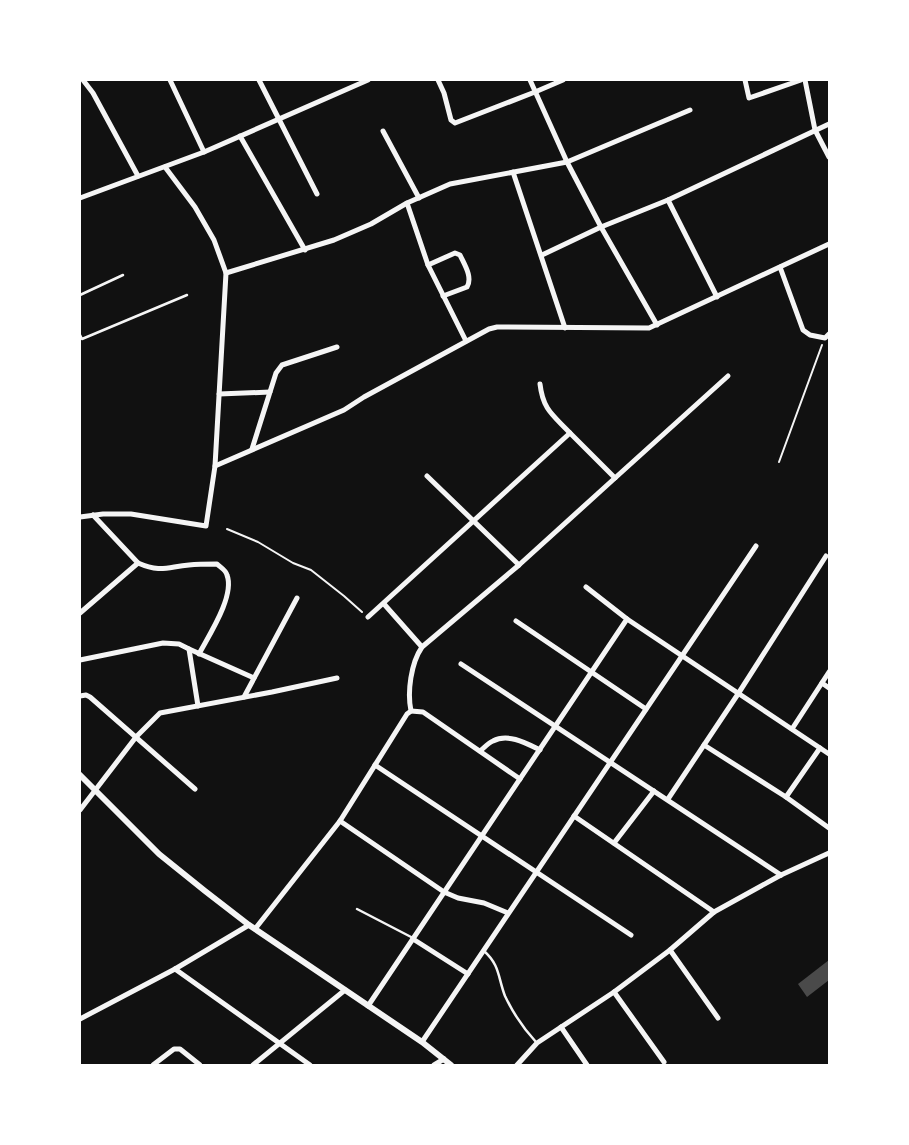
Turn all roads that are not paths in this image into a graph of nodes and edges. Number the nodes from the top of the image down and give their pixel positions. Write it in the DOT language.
graph roads {
  1 [pos="83,80"];
  2 [pos="170,80"];
  3 [pos="259,80"];
  4 [pos="368,80"];
  5 [pos="438,80"];
  6 [pos="530,80"];
  7 [pos="563,80"];
  8 [pos="745,80"];
  9 [pos="803,80"];
  10 [pos="535,92"];
  11 [pos="690,110"];
  12 [pos="279,119"];
  13 [pos="829,124"];
  14 [pos="815,130"];
  15 [pos="383,131"];
  16 [pos="240,136"];
  17 [pos="204,152"];
  18 [pos="829,157"];
  19 [pos="567,162"];
  20 [pos="165,167"];
  21 [pos="513,172"];
  22 [pos="138,176"];
  23 [pos="317,194"];
  24 [pos="80,198"];
  25 [pos="419,198"];
  26 [pos="668,200"];
  27 [pos="407,203"];
  28 [pos="601,227"];
  29 [pos="829,244"];
  30 [pos="306,250"];
  31 [pos="542,255"];
  32 [pos="428,265"];
  33 [pos="780,267"];
  34 [pos="226,273"];
  35 [pos="123,275"];
  36 [pos="80,295"];
  37 [pos="187,295"];
  38 [pos="443,296"];
  39 [pos="717,297"];
  40 [pos="657,325"];
  41 [pos="565,328"];
  42 [pos="80,335"];
  43 [pos="827,336"];
  44 [pos="81,339"];
  45 [pos="466,341"];
  46 [pos="337,347"];
  47 [pos="728,376"];
  48 [pos="540,384"];
  49 [pos="270,392"];
  50 [pos="219,394"];
  51 [pos="570,433"];
  52 [pos="252,449"];
  53 [pos="215,466"];
  54 [pos="427,476"];
  55 [pos="615,478"];
  56 [pos="93,515"];
  57 [pos="80,517"];
  58 [pos="474,522"];
  59 [pos="756,546"];
  60 [pos="826,556"];
  61 [pos="138,563"];
  62 [pos="519,565"];
  63 [pos="586,587"];
  64 [pos="297,598"];
  65 [pos="384,604"];
  66 [pos="80,613"];
  67 [pos="368,617"];
  68 [pos="627,620"];
  69 [pos="516,621"];
  70 [pos="422,647"];
  71 [pos="189,649"];
  72 [pos="199,654"];
  73 [pos="681,656"];
  74 [pos="80,660"];
  75 [pos="461,664"];
  76 [pos="592,672"];
  77 [pos="829,672"];
  78 [pos="254,678"];
  79 [pos="337,678"];
  80 [pos="822,683"];
  81 [pos="829,688"];
  82 [pos="738,694"];
  83 [pos="80,696"];
  84 [pos="244,697"];
  85 [pos="198,706"];
  86 [pos="646,708"];
  87 [pos="412,711"];
  88 [pos="556,726"];
  89 [pos="792,730"];
  90 [pos="136,737"];
  91 [pos="704,745"];
  92 [pos="820,748"];
  93 [pos="540,750"];
  94 [pos="480,751"];
  95 [pos="829,754"];
  96 [pos="611,762"];
  97 [pos="375,765"];
  98 [pos="80,775"];
  99 [pos="520,779"];
  100 [pos="195,789"];
  101 [pos="96,790"];
  102 [pos="654,790"];
  103 [pos="786,797"];
  104 [pos="668,799"];
  105 [pos="80,810"];
  106 [pos="574,816"];
  107 [pos="340,821"];
  108 [pos="829,828"];
  109 [pos="482,837"];
  110 [pos="614,843"];
  111 [pos="829,853"];
  112 [pos="536,872"];
  113 [pos="781,875"];
  114 [pos="444,892"];
  115 [pos="357,908"];
  116 [pos="714,912"];
  117 [pos="508,913"];
  118 [pos="252,927"];
  119 [pos="631,935"];
  120 [pos="413,938"];
  121 [pos="670,950"];
  122 [pos="483,951"];
  123 [pos="175,969"];
  124 [pos="468,974"];
  125 [pos="345,990"];
  126 [pos="614,992"];
  127 [pos="368,1006"];
  128 [pos="718,1018"];
  129 [pos="80,1019"];
  130 [pos="561,1027"];
  131 [pos="422,1042"];
  132 [pos="537,1043"];
  133 [pos="279,1044"];
  134 [pos="444,1059"];
  135 [pos="664,1062"];
  136 [pos="152,1065"];
  137 [pos="200,1065"];
  138 [pos="253,1065"];
  139 [pos="310,1065"];
  140 [pos="434,1065"];
  141 [pos="451,1065"];
  142 [pos="517,1065"];
  143 [pos="587,1065"];
  1 -- 22 [label="street"];
  2 -- 17 [label="street"];
  3 -- 12 [label="street"];
  4 -- 12 [label="street"];
  5 -- 10 [label="street"];
  6 -- 10 [label="street"];
  7 -- 10 [label="street"];
  8 -- 9 [label="street"];
  9 -- 14 [label="street"];
  10 -- 19 [label="street"];
  11 -- 19 [label="street"];
  12 -- 16 [label="street"];
  12 -- 23 [label="street"];
  13 -- 14 [label="street"];
  14 -- 18 [label="street"];
  14 -- 26 [label="street"];
  15 -- 25 [label="street"];
  16 -- 17 [label="street"];
  16 -- 30 [label="street"];
  17 -- 20 [label="street"];
  19 -- 21 [label="street"];
  19 -- 28 [label="street"];
  20 -- 22 [label="street"];
  20 -- 34 [label="street"];
  21 -- 25 [label="street"];
  21 -- 31 [label="street"];
  22 -- 24 [label="street"];
  25 -- 27 [label="street"];
  26 -- 28 [label="street"];
  26 -- 39 [label="street"];
  27 -- 30 [label="street"];
  27 -- 32 [label="street"];
  28 -- 31 [label="street"];
  28 -- 40 [label="street"];
  29 -- 33 [label="street"];
  30 -- 34 [label="street"];
  31 -- 41 [label="street"];
  32 -- 38 [label="street"];
  32 -- 38 [label="street"];
  33 -- 39 [label="street"];
  33 -- 43 [label="street"];
  34 -- 50 [label="street"];
  35 -- 36 [label="lane"];
  37 -- 44 [label="lane"];
  38 -- 45 [label="street"];
  39 -- 40 [label="street"];
  40 -- 41 [label="street"];
  41 -- 45 [label="street"];
  42 -- 44 [label="lane"];
  45 -- 52 [label="street"];
  46 -- 49 [label="street"];
  47 -- 55 [label="street"];
  48 -- 51 [label="street"];
  49 -- 50 [label="street"];
  49 -- 52 [label="street"];
  50 -- 53 [label="street"];
  51 -- 55 [label="street"];
  51 -- 58 [label="street"];
  52 -- 53 [label="street"];
  53 -- 56 [label="street"];
  54 -- 58 [label="street"];
  55 -- 62 [label="street"];
  56 -- 57 [label="street"];
  56 -- 61 [label="street"];
  58 -- 62 [label="street"];
  58 -- 65 [label="street"];
  59 -- 73 [label="street"];
  60 -- 82 [label="street"];
  61 -- 66 [label="street"];
  61 -- 72 [label="street"];
  62 -- 70 [label="street"];
  63 -- 68 [label="street"];
  64 -- 78 [label="street"];
  65 -- 67 [label="street"];
  65 -- 70 [label="street"];
  68 -- 73 [label="street"];
  68 -- 76 [label="street"];
  69 -- 76 [label="street"];
  70 -- 87 [label="street"];
  71 -- 72 [label="street"];
  71 -- 74 [label="street"];
  71 -- 85 [label="street"];
  72 -- 78 [label="street"];
  73 -- 82 [label="street"];
  73 -- 86 [label="street"];
  75 -- 88 [label="street"];
  76 -- 86 [label="street"];
  76 -- 88 [label="street"];
  77 -- 80 [label="street"];
  78 -- 84 [label="street"];
  79 -- 84 [label="street"];
  80 -- 81 [label="street"];
  80 -- 89 [label="street"];
  82 -- 89 [label="street"];
  82 -- 91 [label="street"];
  83 -- 90 [label="street"];
  84 -- 85 [label="street"];
  85 -- 90 [label="street"];
  86 -- 96 [label="street"];
  87 -- 94 [label="street"];
  87 -- 97 [label="street"];
  88 -- 93 [label="street"];
  88 -- 96 [label="street"];
  89 -- 92 [label="street"];
  90 -- 100 [label="street"];
  90 -- 101 [label="street"];
  91 -- 103 [label="street"];
  91 -- 104 [label="street"];
  92 -- 95 [label="street"];
  92 -- 103 [label="street"];
  93 -- 94 [label="street"];
  93 -- 99 [label="street"];
  94 -- 99 [label="street"];
  96 -- 102 [label="street"];
  96 -- 106 [label="street"];
  97 -- 107 [label="street"];
  97 -- 109 [label="street"];
  98 -- 101 [label="street"];
  99 -- 109 [label="street"];
  101 -- 105 [label="street"];
  101 -- 118 [label="street"];
  102 -- 104 [label="street"];
  102 -- 110 [label="street"];
  103 -- 108 [label="street"];
  104 -- 113 [label="street"];
  106 -- 110 [label="street"];
  106 -- 112 [label="street"];
  107 -- 114 [label="street"];
  107 -- 118 [label="street"];
  109 -- 112 [label="street"];
  109 -- 114 [label="street"];
  110 -- 116 [label="street"];
  111 -- 113 [label="street"];
  112 -- 117 [label="street"];
  112 -- 119 [label="street"];
  113 -- 116 [label="street"];
  114 -- 117 [label="street"];
  114 -- 120 [label="street"];
  115 -- 120 [label="lane"];
  116 -- 121 [label="street"];
  117 -- 122 [label="street"];
  118 -- 123 [label="street"];
  118 -- 125 [label="street"];
  120 -- 124 [label="street"];
  120 -- 127 [label="street"];
  121 -- 126 [label="street"];
  121 -- 128 [label="street"];
  122 -- 124 [label="street"];
  122 -- 132 [label="lane"];
  123 -- 129 [label="street"];
  123 -- 133 [label="street"];
  124 -- 131 [label="street"];
  125 -- 127 [label="street"];
  125 -- 133 [label="street"];
  126 -- 130 [label="street"];
  126 -- 135 [label="street"];
  127 -- 131 [label="street"];
  130 -- 132 [label="street"];
  130 -- 143 [label="street"];
  131 -- 134 [label="street"];
  132 -- 142 [label="street"];
  133 -- 138 [label="street"];
  133 -- 139 [label="street"];
  134 -- 140 [label="street"];
  134 -- 141 [label="street"];
  136 -- 137 [label="street"];
}
